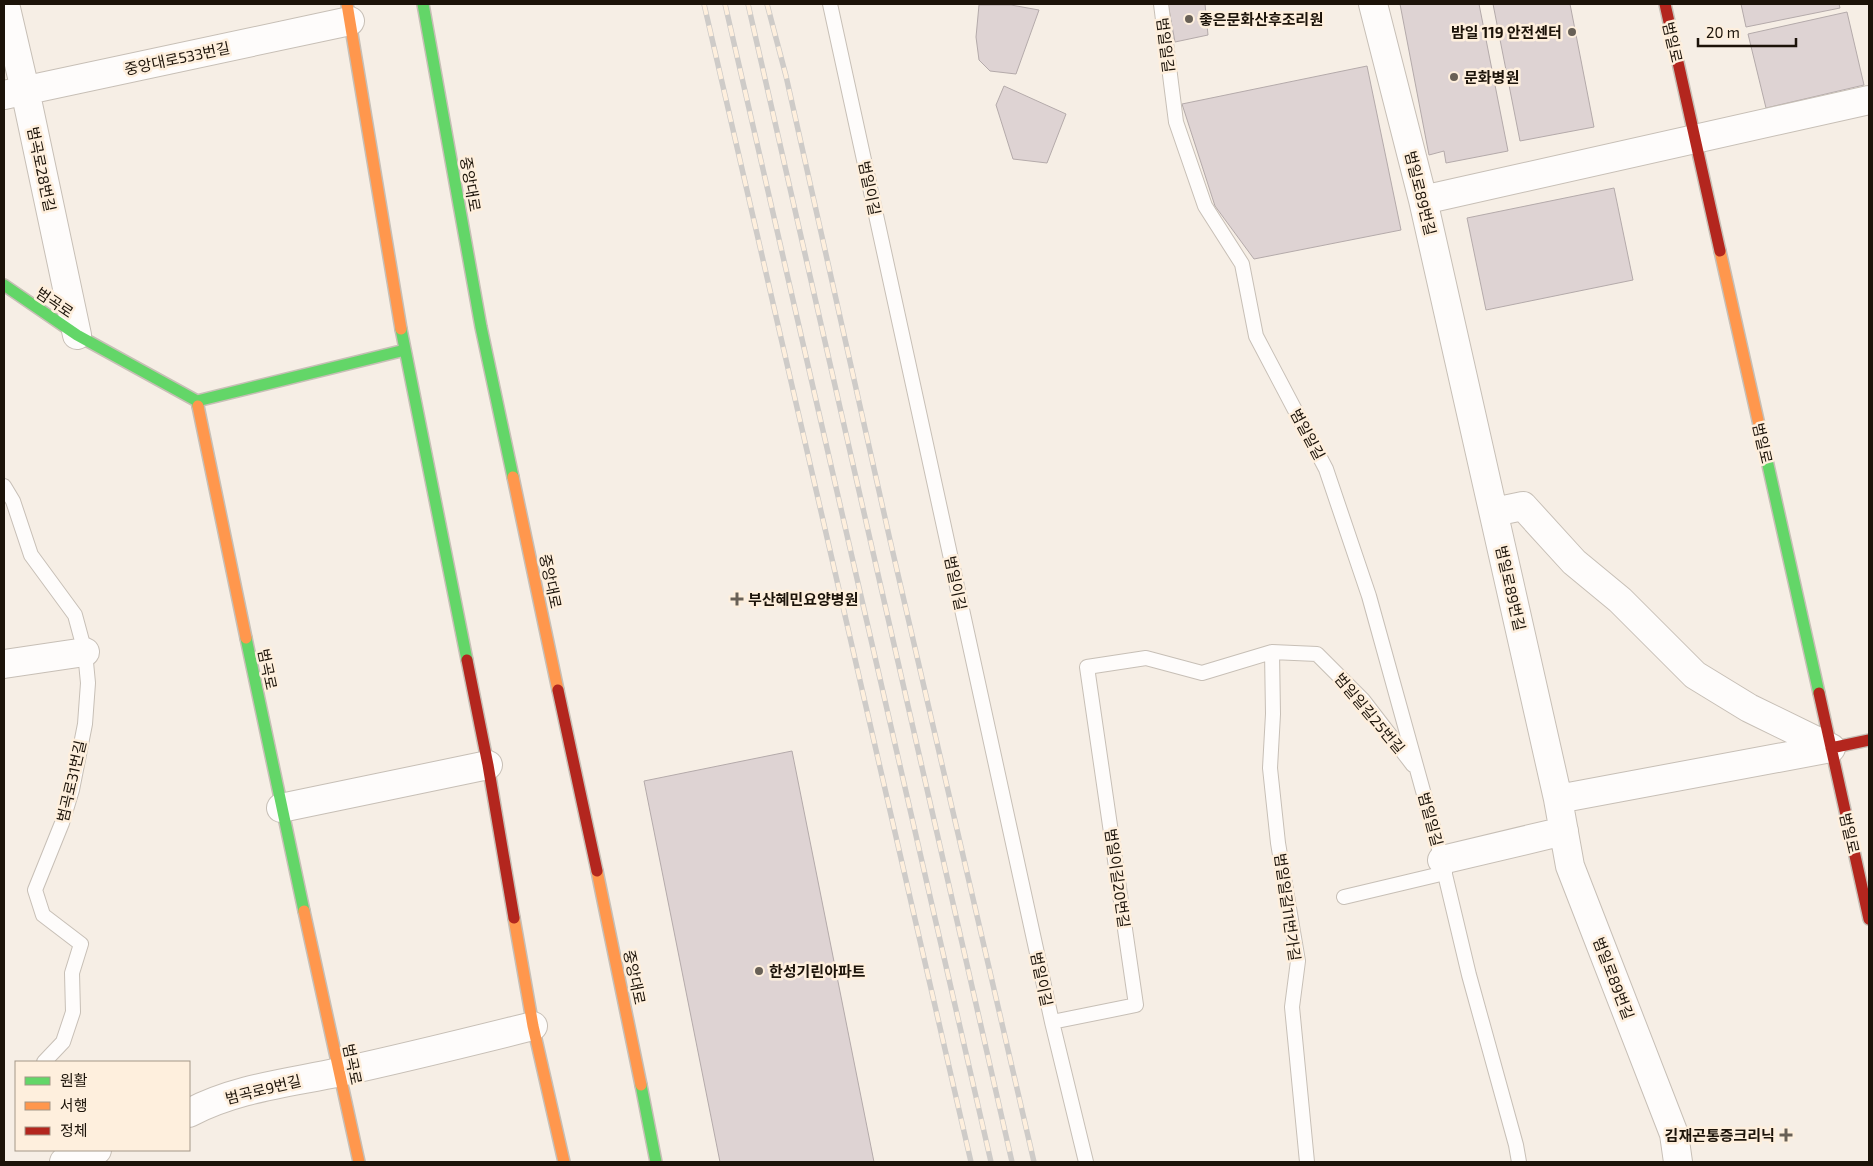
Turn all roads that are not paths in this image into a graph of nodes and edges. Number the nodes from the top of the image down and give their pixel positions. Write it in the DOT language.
graph roads {
  1 [pos="5,4"];
  2 [pos="423,4"];
  3 [pos="830,4"];
  4 [pos="1161,4"];
  5 [pos="1373,4"];
  6 [pos="1664,4"];
  7 [pos="348,12"];
  8 [pos="14,92"];
  9 [pos="1869,100"];
  10 [pos="1694,138"];
  11 [pos="1423,200"];
  12 [pos="4,285"];
  13 [pos="77,335"];
  14 [pos="405,350"];
  15 [pos="197,401"];
  16 [pos="4,486"];
  17 [pos="1494,512"];
  18 [pos="85,652"];
  19 [pos="1272,652"];
  20 [pos="4,664"];
  21 [pos="1087,667"];
  22 [pos="1869,740"];
  23 [pos="1831,748"];
  24 [pos="488,765"];
  25 [pos="1418,772"];
  26 [pos="1558,799"];
  27 [pos="281,808"];
  28 [pos="1564,831"];
  29 [pos="1444,867"];
  30 [pos="1344,897"];
  31 [pos="1869,919"];
  32 [pos="1052,1022"];
  33 [pos="533,1026"];
  34 [pos="45,1061"];
  35 [pos="340,1072"];
  36 [pos="190,1112"];
  37 [pos="359,1162"];
  38 [pos="564,1162"];
  39 [pos="656,1162"];
  40 [pos="1086,1162"];
  41 [pos="1307,1162"];
  42 [pos="1519,1162"];
  43 [pos="1678,1162"];
  1 -- 8 [label="street, 범곡로28번길"];
  2 -- 39 [label="main road, 중앙대로"];
  3 -- 32 [label="lane, 범일이길"];
  4 -- 25 [label="lane, 범일일길"];
  5 -- 11 [label="street, 범일로89번길"];
  6 -- 10 [label="main road, 범일로"];
  7 -- 8 [label="street, 중앙대로533번길"];
  7 -- 14 [label="main road"];
  8 -- 13 [label="street, 범곡로28번길"];
  9 -- 10 [label="street"];
  10 -- 11 [label="street"];
  10 -- 23 [label="main road, 범일로"];
  11 -- 17 [label="street, 범일로89번길"];
  12 -- 13 [label="main road, 범곡로"];
  13 -- 15 [label="main road, 범곡로"];
  14 -- 15 [label="main road"];
  14 -- 24 [label="main road"];
  15 -- 27 [label="main road, 범곡로"];
  16 -- 18 [label="lane, 범곡로31번길"];
  17 -- 23 [label="street"];
  17 -- 26 [label="street, 범일로89번길"];
  18 -- 20 [label="street"];
  18 -- 34 [label="lane, 범곡로31번길"];
  19 -- 21 [label="lane, 범일일길25번길"];
  19 -- 25 [label="lane, 범일일길25번길"];
  19 -- 41 [label="lane, 범일일길11번가길"];
  21 -- 32 [label="lane, 범일이길20번길"];
  22 -- 23 [label="main road"];
  23 -- 26 [label="street"];
  23 -- 31 [label="main road, 범일로"];
  24 -- 27 [label="street"];
  24 -- 33 [label="main road"];
  25 -- 29 [label="lane, 범일일길"];
  26 -- 28 [label="street, 범일로89번길"];
  27 -- 35 [label="main road, 범곡로"];
  28 -- 29 [label="street"];
  28 -- 43 [label="street, 범일로89번길"];
  29 -- 30 [label="lane"];
  29 -- 42 [label="lane, 범일일길"];
  32 -- 40 [label="lane, 범일이길"];
  33 -- 35 [label="street, 범곡로9번길"];
  33 -- 38 [label="main road"];
  35 -- 36 [label="street, 범곡로9번길"];
  35 -- 37 [label="main road, 범곡로"];
}
